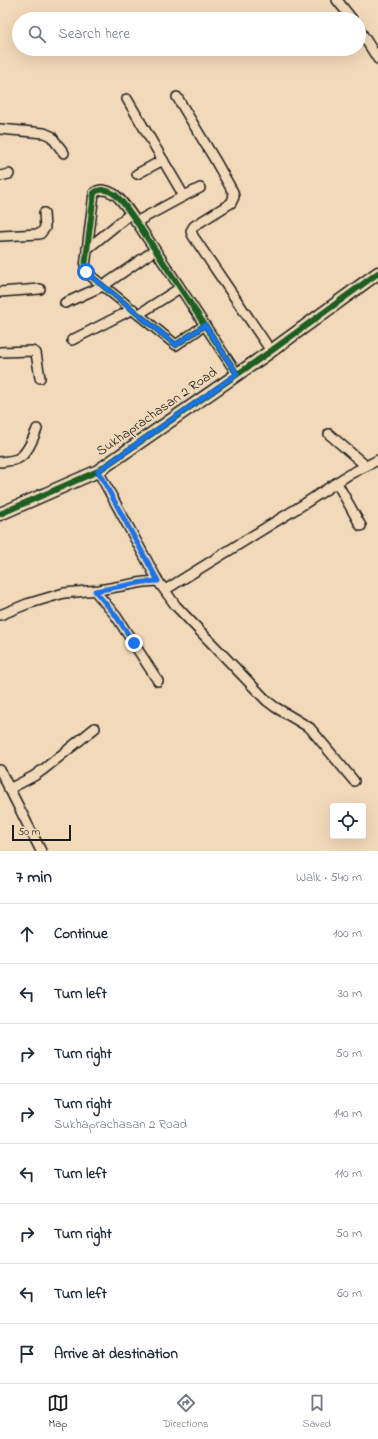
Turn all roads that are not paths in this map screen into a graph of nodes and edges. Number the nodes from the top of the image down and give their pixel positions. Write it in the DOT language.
graph roads {
  1 [pos="337,0"];
  2 [pos="346,12"];
  3 [pos="366,40"];
  4 [pos="378,59"];
  5 [pos="177,97"];
  6 [pos="127,100"];
  7 [pos="0,129"];
  8 [pos="64,153"];
  9 [pos="163,160"];
  10 [pos="137,174"];
  11 [pos="200,188"];
  12 [pos="184,196"];
  13 [pos="44,213"];
  14 [pos="130,214"];
  15 [pos="136,222"];
  16 [pos="0,236"];
  17 [pos="87,249"];
  18 [pos="155,250"];
  19 [pos="378,273"];
  20 [pos="103,286"];
  21 [pos="180,288"];
  22 [pos="40,289"];
  23 [pos="0,292"];
  24 [pos="65,303"];
  25 [pos="136,312"];
  26 [pos="205,325"];
  27 [pos="72,340"];
  28 [pos="271,351"];
  29 [pos="0,352"];
  30 [pos="237,374"];
  31 [pos="40,378"];
  32 [pos="37,429"];
  33 [pos="330,434"];
  34 [pos="378,460"];
  35 [pos="0,462"];
  36 [pos="366,466"];
  37 [pos="98,471"];
  38 [pos="337,483"];
  39 [pos="0,514"];
  40 [pos="361,526"];
  41 [pos="158,581"];
  42 [pos="164,590"];
  43 [pos="95,591"];
  44 [pos="0,615"];
  45 [pos="158,681"];
  46 [pos="95,728"];
  47 [pos="0,770"];
  48 [pos="354,781"];
  49 [pos="9,789"];
  50 [pos="41,851"];
  1 -- 2 [label="street"];
  3 -- 4 [label="street"];
  5 -- 28 [label="street"];
  6 -- 9 [label="street"];
  7 -- 8 [label="street"];
  9 -- 10 [label="street"];
  9 -- 12 [label="street"];
  11 -- 12 [label="street"];
  12 -- 15 [label="street"];
  13 -- 16 [label="street"];
  14 -- 15 [label="street"];
  14 -- 17 [label="street"];
  14 -- 17 [label="street"];
  15 -- 18 [label="street"];
  17 -- 20 [label="street"];
  18 -- 20 [label="street"];
  18 -- 21 [label="street"];
  19 -- 28 [label="street, Sukhaprachasan 2 Road"];
  20 -- 24 [label="street"];
  20 -- 25 [label="street"];
  21 -- 25 [label="street"];
  21 -- 26 [label="street"];
  22 -- 23 [label="street"];
  25 -- 26 [label="street"];
  25 -- 27 [label="street"];
  26 -- 30 [label="street"];
  28 -- 30 [label="street, Sukhaprachasan 2 Road"];
  29 -- 31 [label="street"];
  30 -- 37 [label="street, Sukhaprachasan 2 Road"];
  32 -- 35 [label="street"];
  33 -- 36 [label="street"];
  34 -- 36 [label="street"];
  36 -- 38 [label="street"];
  37 -- 39 [label="street, Sukhaprachasan 2 Road"];
  37 -- 41 [label="street"];
  38 -- 40 [label="street"];
  38 -- 42 [label="street"];
  41 -- 42 [label="street"];
  41 -- 43 [label="street"];
  42 -- 48 [label="street"];
  43 -- 44 [label="street"];
  43 -- 45 [label="street"];
  46 -- 49 [label="street"];
  47 -- 49 [label="street"];
  49 -- 50 [label="street"];
}
